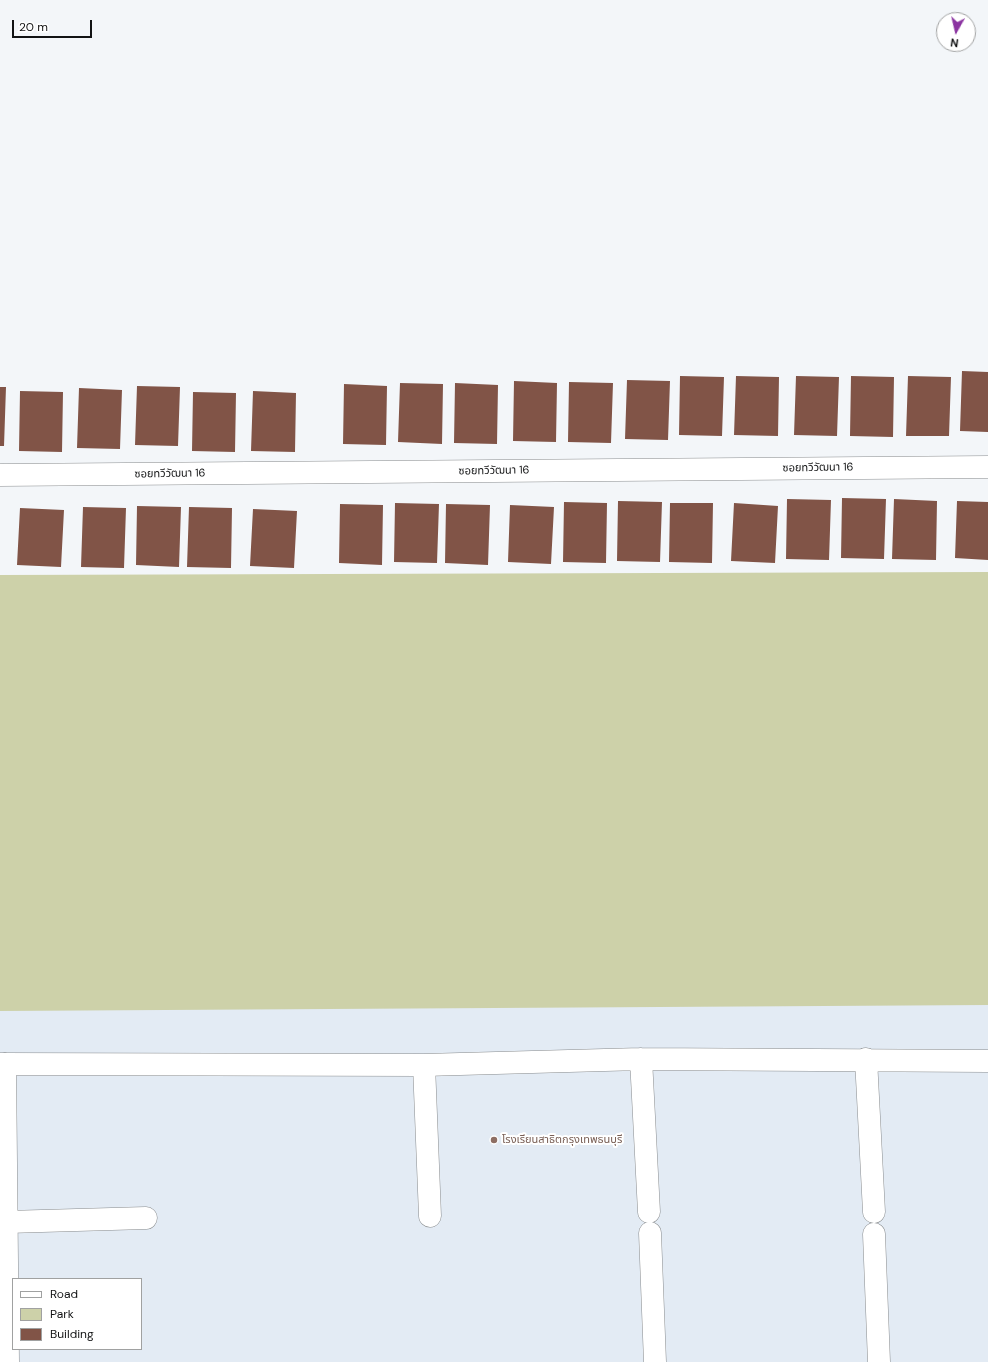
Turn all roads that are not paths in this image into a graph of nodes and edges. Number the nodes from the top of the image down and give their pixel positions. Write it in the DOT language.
graph roads {
  1 [pos="988,467"];
  2 [pos="0,475"];
  3 [pos="641,1059"];
  4 [pos="866,1059"];
  5 [pos="988,1061"];
  6 [pos="2,1064"];
  7 [pos="424,1064"];
  8 [pos="649,1212"];
  9 [pos="874,1212"];
  10 [pos="430,1216"];
  11 [pos="146,1218"];
  12 [pos="7,1222"];
  13 [pos="650,1233"];
  14 [pos="874,1234"];
  15 [pos="8,1362"];
  16 [pos="655,1362"];
  17 [pos="878,1362"];
  1 -- 2 [label="street, ซอยทวีวัฒนา 16"];
  3 -- 4 [label="street"];
  3 -- 7 [label="street"];
  3 -- 8 [label="street"];
  4 -- 5 [label="street"];
  4 -- 9 [label="street"];
  6 -- 7 [label="street"];
  6 -- 12 [label="street"];
  7 -- 10 [label="street"];
  11 -- 12 [label="street"];
  12 -- 15 [label="street"];
  13 -- 16 [label="street"];
  14 -- 17 [label="street"];
}
